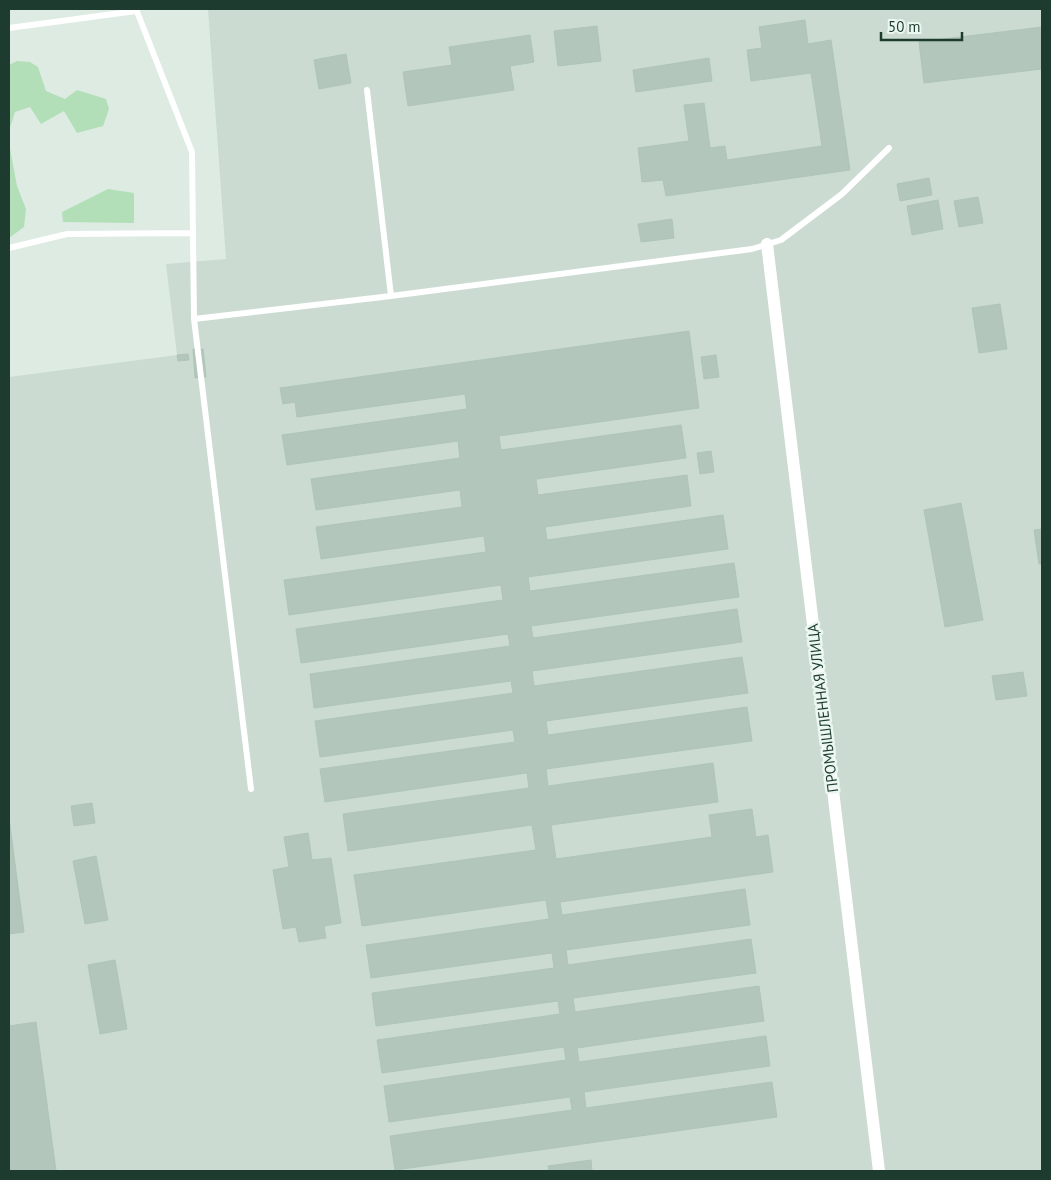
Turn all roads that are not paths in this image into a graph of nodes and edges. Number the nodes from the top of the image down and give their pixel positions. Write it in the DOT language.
graph roads {
  1 [pos="136,10"];
  2 [pos="9,28"];
  3 [pos="368,90"];
  4 [pos="889,148"];
  5 [pos="193,233"];
  6 [pos="767,244"];
  7 [pos="9,248"];
  8 [pos="391,296"];
  9 [pos="194,319"];
  10 [pos="251,789"];
  11 [pos="879,1171"];
  1 -- 2 [label="lane"];
  1 -- 5 [label="lane"];
  3 -- 8 [label="lane"];
  4 -- 6 [label="lane"];
  5 -- 7 [label="lane"];
  5 -- 9 [label="lane"];
  6 -- 8 [label="lane"];
  6 -- 11 [label="street, ПРОМЫШЛЕННАЯ УЛИЦА"];
  8 -- 9 [label="lane"];
  9 -- 10 [label="lane"];
}
